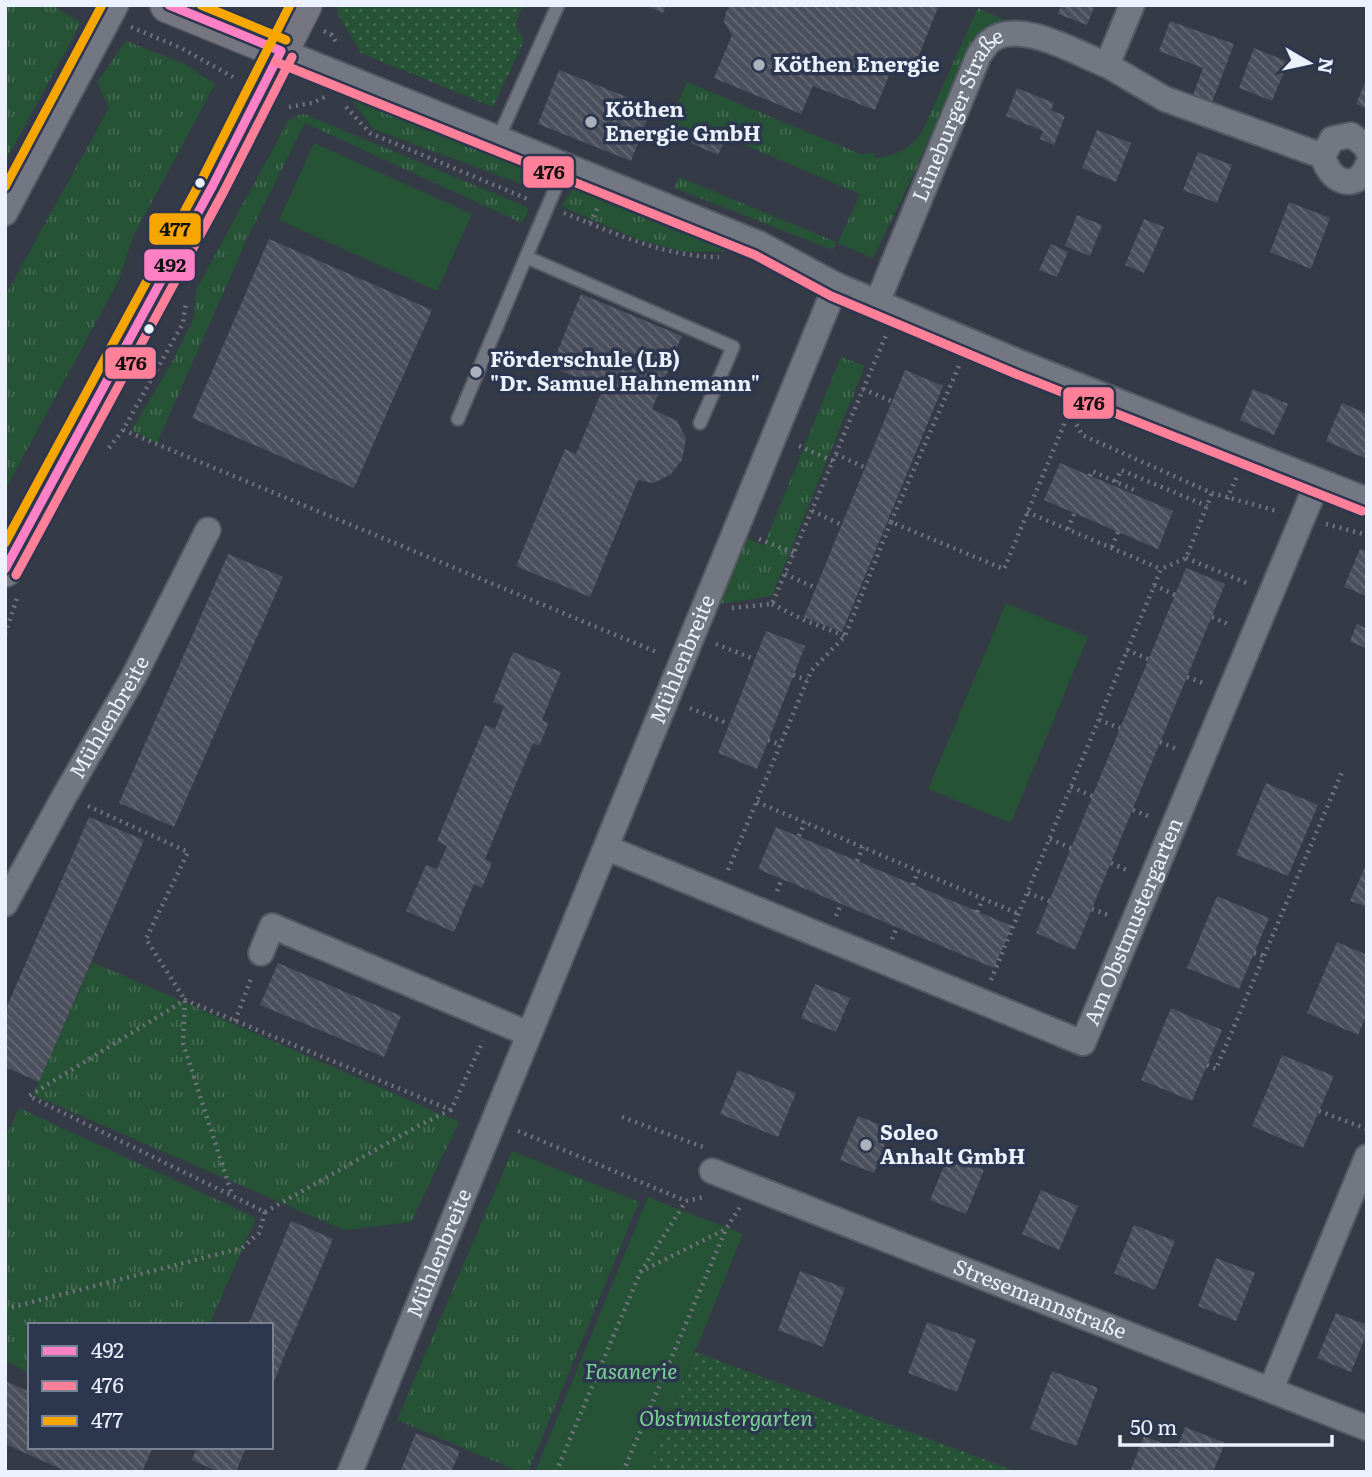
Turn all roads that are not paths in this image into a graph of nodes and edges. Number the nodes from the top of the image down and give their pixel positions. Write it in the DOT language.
graph roads {
  1 [pos="168,5"];
  2 [pos="304,5"];
  3 [pos="558,5"];
  4 [pos="1132,5"];
  5 [pos="113,11"];
  6 [pos="281,51"];
  7 [pos="1107,65"];
  8 [pos="498,139"];
  9 [pos="1367,150"];
  10 [pos="1323,156"];
  11 [pos="565,166"];
  12 [pos="1367,166"];
  13 [pos="5,213"];
  14 [pos="526,257"];
  15 [pos="836,285"];
  16 [pos="877,303"];
  17 [pos="458,419"];
  18 [pos="700,423"];
  19 [pos="1318,481"];
  20 [pos="1367,500"];
  21 [pos="208,530"];
  22 [pos="5,569"];
  23 [pos="607,848"];
  24 [pos="5,904"];
  25 [pos="261,953"];
  26 [pos="521,1030"];
  27 [pos="1367,1157"];
  28 [pos="711,1172"];
  29 [pos="1271,1389"];
  30 [pos="1367,1428"];
  31 [pos="350,1472"];
  1 -- 6 [label="main road"];
  2 -- 6 [label="main road"];
  3 -- 8 [label="lane"];
  4 -- 7 [label="street"];
  5 -- 13 [label="street"];
  6 -- 8 [label="street"];
  6 -- 22 [label="main road"];
  7 -- 10 [label="street, Lüneburger Straße"];
  7 -- 16 [label="street, Lüneburger Straße"];
  8 -- 11 [label="street"];
  9 -- 10 [label="street"];
  10 -- 12 [label="street"];
  11 -- 14 [label="lane"];
  11 -- 15 [label="street"];
  14 -- 17 [label="lane"];
  14 -- 18 [label="lane"];
  15 -- 16 [label="street"];
  15 -- 23 [label="street, Mühlenbreite"];
  16 -- 19 [label="street"];
  19 -- 20 [label="street"];
  19 -- 23 [label="street, Am Obstmustergarten"];
  21 -- 24 [label="street, Mühlenbreite"];
  23 -- 26 [label="street, Mühlenbreite"];
  25 -- 26 [label="street"];
  26 -- 31 [label="street, Mühlenbreite"];
  27 -- 29 [label="street"];
  28 -- 29 [label="street, Stresemannstraße"];
  29 -- 30 [label="street, Stresemannstraße"];
}
